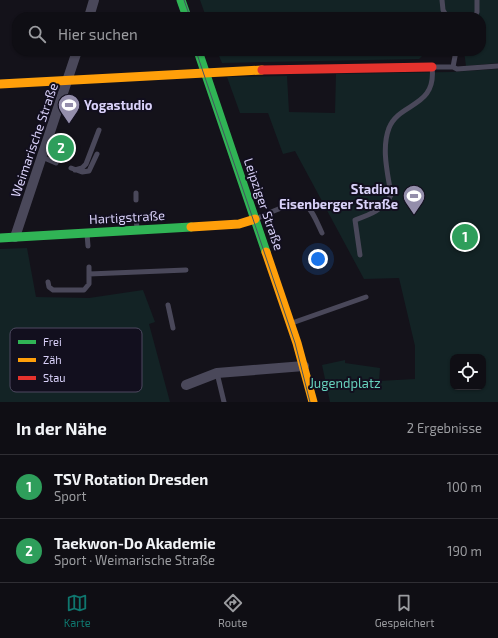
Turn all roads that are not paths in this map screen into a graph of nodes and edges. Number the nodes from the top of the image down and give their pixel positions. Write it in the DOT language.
graph roads {
  1 [pos="94,0"];
  2 [pos="181,0"];
  3 [pos="442,0"];
  4 [pos="477,0"];
  5 [pos="90,12"];
  6 [pos="185,12"];
  7 [pos="444,12"];
  8 [pos="477,12"];
  9 [pos="76,56"];
  10 [pos="200,56"];
  11 [pos="455,56"];
  12 [pos="498,66"];
  13 [pos="432,67"];
  14 [pos="453,67"];
  15 [pos="205,72"];
  16 [pos="67,80"];
  17 [pos="0,84"];
  18 [pos="98,130"];
  19 [pos="97,154"];
  20 [pos="42,157"];
  21 [pos="56,163"];
  22 [pos="136,193"];
  23 [pos="136,200"];
  24 [pos="136,218"];
  25 [pos="255,219"];
  26 [pos="137,230"];
  27 [pos="87,233"];
  28 [pos="322,233"];
  29 [pos="15,237"];
  30 [pos="0,238"];
  31 [pos="88,246"];
  32 [pos="360,255"];
  33 [pos="89,267"];
  34 [pos="186,270"];
  35 [pos="89,274"];
  36 [pos="48,282"];
  37 [pos="366,297"];
  38 [pos="168,305"];
  39 [pos="291,323"];
  40 [pos="173,328"];
  41 [pos="304,366"];
  42 [pos="217,373"];
  43 [pos="186,385"];
  44 [pos="224,402"];
  45 [pos="313,402"];
  1 -- 5 [label="street"];
  2 -- 6 [label="street"];
  3 -- 7 [label="lane"];
  4 -- 8 [label="lane"];
  9 -- 16 [label="street, Weimarische Straße"];
  10 -- 15 [label="street, Leipziger Straße"];
  11 -- 14 [label="lane"];
  12 -- 14 [label="lane"];
  13 -- 14 [label="lane"];
  13 -- 15 [label="street"];
  13 -- 32 [label="lane"];
  15 -- 16 [label="street"];
  15 -- 25 [label="street, Leipziger Straße"];
  16 -- 17 [label="street"];
  16 -- 20 [label="street, Weimarische Straße"];
  18 -- 19 [label="lane"];
  20 -- 21 [label="lane"];
  20 -- 29 [label="street, Weimarische Straße"];
  22 -- 23 [label="lane"];
  24 -- 26 [label="lane"];
  25 -- 26 [label="street, Hartigstraße"];
  25 -- 28 [label="lane"];
  25 -- 39 [label="street, Leipziger Straße"];
  26 -- 27 [label="street, Hartigstraße"];
  27 -- 29 [label="street, Hartigstraße"];
  27 -- 31 [label="lane"];
  29 -- 30 [label="street, Hartigstraße"];
  33 -- 35 [label="lane"];
  34 -- 35 [label="lane"];
  35 -- 36 [label="lane"];
  37 -- 39 [label="lane"];
  38 -- 40 [label="lane"];
  39 -- 41 [label="street, Leipziger Straße"];
  41 -- 42 [label="street"];
  41 -- 45 [label="street, Leipziger Straße"];
  42 -- 43 [label="street"];
  42 -- 44 [label="lane"];
}
